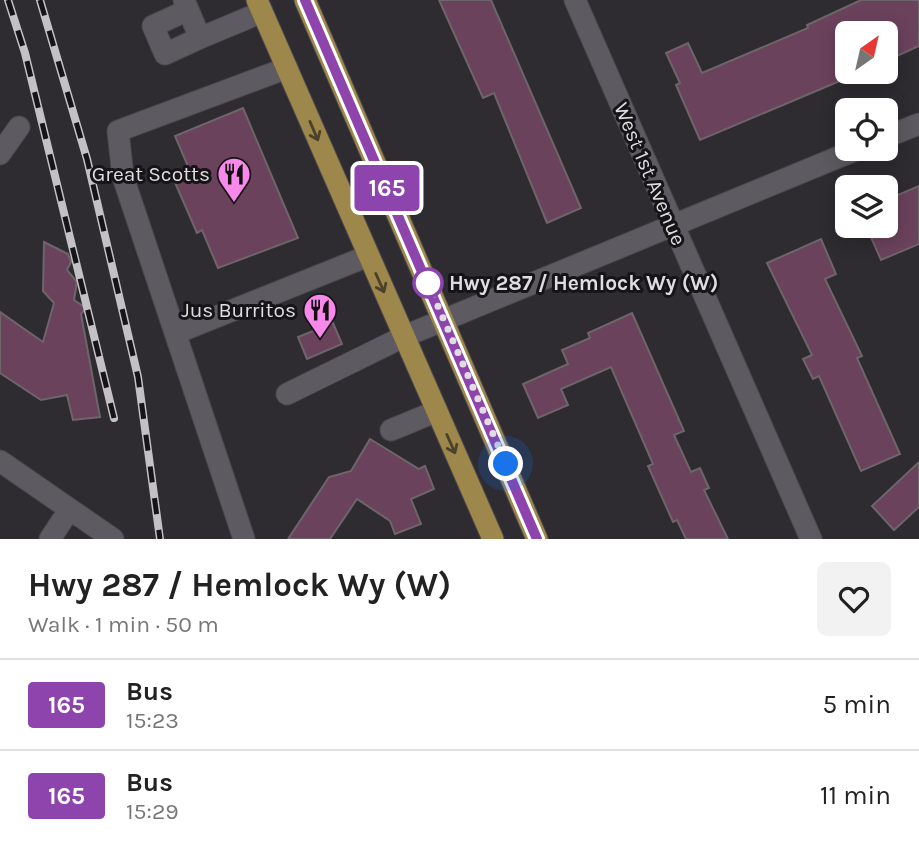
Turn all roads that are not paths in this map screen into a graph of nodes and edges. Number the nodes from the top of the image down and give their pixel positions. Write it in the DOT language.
graph roads {
  1 [pos="305,0"];
  2 [pos="575,0"];
  3 [pos="186,5"];
  4 [pos="259,6"];
  5 [pos="200,38"];
  6 [pos="287,68"];
  7 [pos="919,124"];
  8 [pos="19,127"];
  9 [pos="898,132"];
  10 [pos="0,155"];
  11 [pos="835,158"];
  12 [pos="673,225"];
  13 [pos="368,256"];
  14 [pos="444,320"];
  15 [pos="176,333"];
  16 [pos="405,336"];
  17 [pos="287,394"];
  18 [pos="437,411"];
  19 [pos="391,430"];
  20 [pos="0,461"];
  21 [pos="69,510"];
  22 [pos="50,539"];
  23 [pos="113,539"];
  24 [pos="244,539"];
  25 [pos="493,539"];
  26 [pos="537,539"];
  27 [pos="811,539"];
  1 -- 14 [label="main road"];
  2 -- 12 [label="street, West 1st Avenue"];
  3 -- 5 [label="street"];
  3 -- 5 [label="street"];
  4 -- 5 [label="street"];
  4 -- 6 [label="main road"];
  6 -- 13 [label="main road, one-way"];
  6 -- 15 [label="street"];
  7 -- 9 [label="street"];
  8 -- 10 [label="street"];
  11 -- 12 [label="street"];
  12 -- 14 [label="street"];
  12 -- 27 [label="street, West 1st Avenue"];
  13 -- 15 [label="street"];
  13 -- 16 [label="main road, one-way"];
  14 -- 16 [label="street"];
  14 -- 26 [label="main road"];
  15 -- 24 [label="street"];
  16 -- 17 [label="street"];
  16 -- 18 [label="main road"];
  18 -- 19 [label="street"];
  18 -- 25 [label="main road, one-way"];
  20 -- 21 [label="street"];
  21 -- 22 [label="street"];
  21 -- 23 [label="street"];
}
